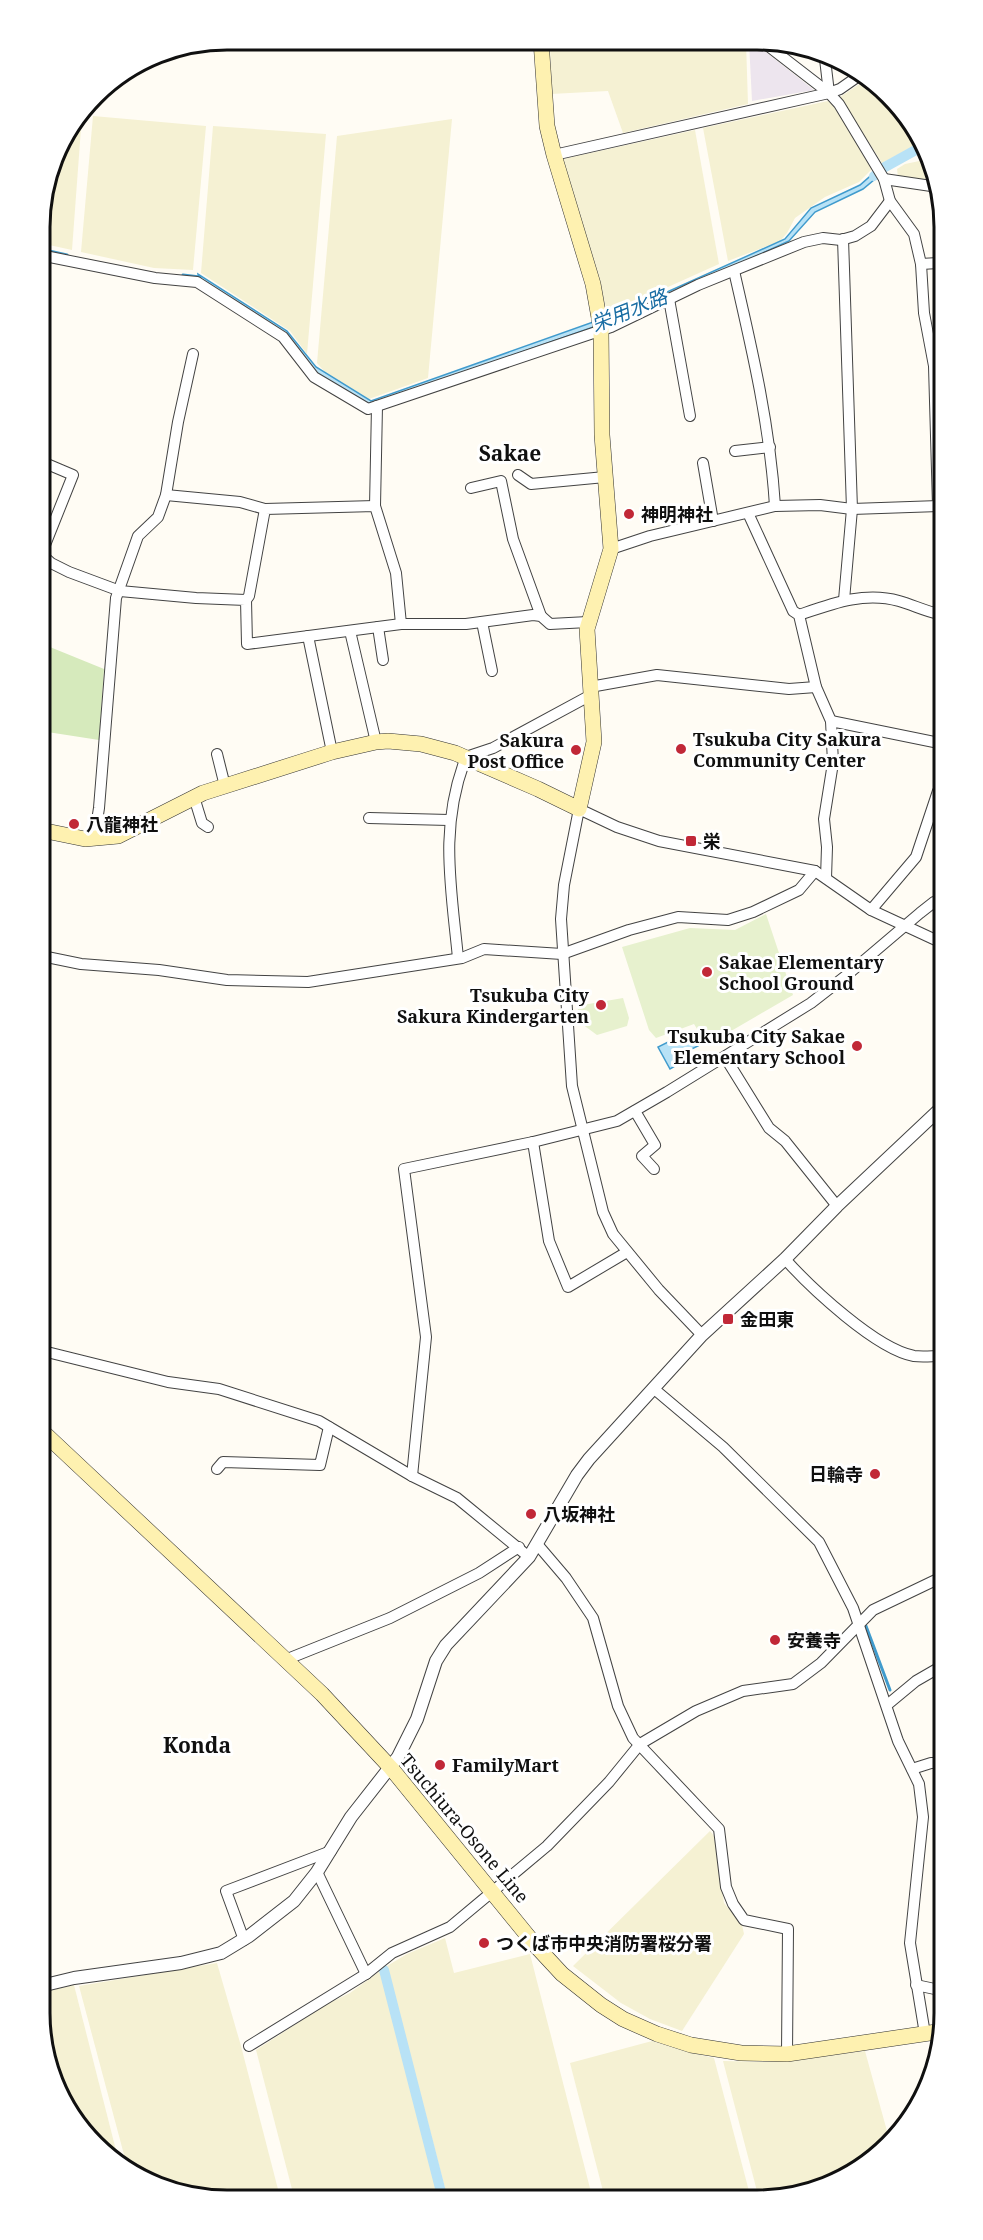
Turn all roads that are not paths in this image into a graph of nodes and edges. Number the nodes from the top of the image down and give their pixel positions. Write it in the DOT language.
graph roads {
  1 [pos="542,50"];
  2 [pos="774,51"];
  3 [pos="826,64"];
  4 [pos="854,79"];
  5 [pos="829,93"];
  6 [pos="554,155"];
  7 [pos="884,179"];
  8 [pos="928,185"];
  9 [pos="890,201"];
  10 [pos="843,239"];
  11 [pos="50,257"];
  12 [pos="934,263"];
  13 [pos="921,264"];
  14 [pos="734,271"];
  15 [pos="669,299"];
  16 [pos="601,329"];
  17 [pos="193,354"];
  18 [pos="934,357"];
  19 [pos="377,406"];
  20 [pos="690,416"];
  21 [pos="770,447"];
  22 [pos="735,451"];
  23 [pos="704,463"];
  24 [pos="50,464"];
  25 [pos="518,475"];
  26 [pos="605,477"];
  27 [pos="471,488"];
  28 [pos="166,495"];
  29 [pos="375,506"];
  30 [pos="775,506"];
  31 [pos="934,506"];
  32 [pos="265,508"];
  33 [pos="852,509"];
  34 [pos="748,513"];
  35 [pos="713,521"];
  36 [pos="50,533"];
  37 [pos="610,549"];
  38 [pos="50,561"];
  39 [pos="120,591"];
  40 [pos="246,600"];
  41 [pos="844,600"];
  42 [pos="934,613"];
  43 [pos="799,615"];
  44 [pos="541,616"];
  45 [pos="482,622"];
  46 [pos="588,622"];
  47 [pos="401,624"];
  48 [pos="378,627"];
  49 [pos="350,631"];
  50 [pos="308,636"];
  51 [pos="383,660"];
  52 [pos="492,671"];
  53 [pos="816,687"];
  54 [pos="590,691"];
  55 [pos="831,721"];
  56 [pos="376,742"];
  57 [pos="934,742"];
  58 [pos="332,752"];
  59 [pos="217,754"];
  60 [pos="466,757"];
  61 [pos="225,786"];
  62 [pos="194,797"];
  63 [pos="934,806"];
  64 [pos="579,809"];
  65 [pos="369,818"];
  66 [pos="450,820"];
  67 [pos="207,827"];
  68 [pos="50,832"];
  69 [pos="94,840"];
  70 [pos="815,872"];
  71 [pos="826,878"];
  72 [pos="934,902"];
  73 [pos="871,910"];
  74 [pos="903,926"];
  75 [pos="934,939"];
  76 [pos="562,954"];
  77 [pos="50,958"];
  78 [pos="458,958"];
  79 [pos="725,1057"];
  80 [pos="635,1111"];
  81 [pos="934,1115"];
  82 [pos="582,1129"];
  83 [pos="533,1142"];
  84 [pos="654,1169"];
  85 [pos="837,1206"];
  86 [pos="627,1252"];
  87 [pos="784,1260"];
  88 [pos="702,1335"];
  89 [pos="49,1354"];
  90 [pos="933,1356"];
  91 [pos="653,1388"];
  92 [pos="329,1427"];
  93 [pos="49,1438"];
  94 [pos="217,1469"];
  95 [pos="412,1476"];
  96 [pos="537,1544"];
  97 [pos="519,1547"];
  98 [pos="529,1557"];
  99 [pos="933,1581"];
  100 [pos="857,1624"];
  101 [pos="285,1660"];
  102 [pos="933,1671"];
  103 [pos="887,1706"];
  104 [pos="640,1744"];
  105 [pos="933,1763"];
  106 [pos="391,1768"];
  107 [pos="912,1769"];
  108 [pos="331,1851"];
  109 [pos="317,1872"];
  110 [pos="493,1891"];
  111 [pos="244,1940"];
  112 [pos="366,1974"];
  113 [pos="49,1984"];
  114 [pos="916,1985"];
  115 [pos="933,1989"];
  116 [pos="932,2033"];
  117 [pos="925,2034"];
  118 [pos="249,2046"];
  119 [pos="788,2054"];
  1 -- 6 [label="main road"];
  2 -- 5 [label="street"];
  3 -- 5 [label="street"];
  4 -- 5 [label="street"];
  5 -- 6 [label="street"];
  5 -- 7 [label="street"];
  6 -- 16 [label="main road"];
  7 -- 8 [label="street"];
  7 -- 9 [label="street"];
  9 -- 10 [label="street"];
  9 -- 13 [label="street"];
  10 -- 14 [label="street"];
  10 -- 33 [label="street"];
  11 -- 19 [label="street"];
  12 -- 13 [label="street"];
  13 -- 18 [label="street"];
  14 -- 15 [label="street"];
  14 -- 21 [label="street"];
  15 -- 16 [label="street"];
  15 -- 20 [label="street"];
  16 -- 19 [label="street"];
  16 -- 26 [label="main road"];
  17 -- 28 [label="street"];
  19 -- 29 [label="street"];
  21 -- 22 [label="street"];
  21 -- 30 [label="street"];
  23 -- 35 [label="street"];
  24 -- 36 [label="street"];
  25 -- 26 [label="street"];
  26 -- 37 [label="main road"];
  27 -- 44 [label="street"];
  28 -- 32 [label="street"];
  28 -- 39 [label="street"];
  29 -- 32 [label="street"];
  29 -- 47 [label="street"];
  30 -- 33 [label="street"];
  30 -- 34 [label="street"];
  31 -- 33 [label="street"];
  32 -- 40 [label="street"];
  33 -- 41 [label="street"];
  34 -- 35 [label="street"];
  34 -- 43 [label="street"];
  35 -- 37 [label="street"];
  37 -- 46 [label="main road"];
  38 -- 39 [label="street"];
  39 -- 40 [label="street"];
  39 -- 69 [label="street"];
  40 -- 50 [label="street"];
  41 -- 42 [label="street"];
  41 -- 43 [label="street"];
  43 -- 53 [label="street"];
  44 -- 45 [label="street"];
  44 -- 46 [label="street"];
  45 -- 47 [label="street"];
  45 -- 52 [label="street"];
  46 -- 54 [label="main road"];
  47 -- 48 [label="street"];
  48 -- 49 [label="street"];
  48 -- 51 [label="street"];
  49 -- 50 [label="street"];
  49 -- 56 [label="street"];
  50 -- 58 [label="street"];
  53 -- 54 [label="street"];
  53 -- 55 [label="street"];
  54 -- 60 [label="street"];
  54 -- 64 [label="main road"];
  55 -- 57 [label="street"];
  55 -- 71 [label="street"];
  56 -- 58 [label="main road"];
  56 -- 60 [label="main road"];
  58 -- 61 [label="main road"];
  59 -- 61 [label="street"];
  60 -- 64 [label="main road"];
  60 -- 66 [label="street"];
  61 -- 62 [label="main road"];
  62 -- 67 [label="street"];
  62 -- 69 [label="main road"];
  63 -- 73 [label="street"];
  64 -- 70 [label="street"];
  64 -- 76 [label="street"];
  65 -- 66 [label="street"];
  66 -- 78 [label="street"];
  68 -- 69 [label="main road"];
  70 -- 71 [label="street"];
  70 -- 76 [label="street"];
  71 -- 73 [label="street"];
  72 -- 74 [label="street"];
  73 -- 74 [label="street"];
  74 -- 75 [label="street"];
  74 -- 79 [label="street"];
  76 -- 78 [label="street"];
  76 -- 82 [label="street"];
  77 -- 78 [label="street"];
  79 -- 80 [label="street"];
  79 -- 85 [label="street"];
  80 -- 82 [label="street"];
  80 -- 84 [label="street"];
  81 -- 85 [label="street"];
  82 -- 83 [label="street"];
  82 -- 86 [label="street"];
  83 -- 86 [label="street"];
  83 -- 95 [label="street"];
  85 -- 87 [label="street"];
  86 -- 88 [label="street"];
  87 -- 88 [label="street"];
  87 -- 90 [label="street"];
  88 -- 91 [label="street"];
  89 -- 92 [label="street"];
  91 -- 96 [label="street"];
  91 -- 100 [label="street"];
  92 -- 94 [label="street"];
  92 -- 95 [label="street"];
  93 -- 101 [label="main road, Tsuchiura-Osone Line"];
  95 -- 97 [label="street"];
  96 -- 98 [label="street"];
  96 -- 104 [label="street"];
  97 -- 98 [label="street"];
  97 -- 101 [label="street"];
  98 -- 106 [label="street"];
  99 -- 100 [label="street"];
  100 -- 103 [label="street"];
  100 -- 104 [label="street"];
  101 -- 106 [label="main road, Tsuchiura-Osone Line"];
  102 -- 103 [label="street"];
  103 -- 107 [label="street"];
  104 -- 110 [label="street"];
  104 -- 119 [label="street"];
  105 -- 107 [label="street"];
  106 -- 108 [label="street"];
  106 -- 110 [label="main road, Tsuchiura-Osone Line"];
  107 -- 114 [label="street"];
  108 -- 109 [label="street"];
  108 -- 111 [label="street"];
  109 -- 111 [label="street"];
  109 -- 112 [label="street"];
  110 -- 112 [label="street"];
  110 -- 119 [label="main road, Tsuchiura-Osone Line"];
  111 -- 113 [label="street"];
  112 -- 118 [label="street"];
  114 -- 115 [label="street"];
  114 -- 117 [label="street"];
  116 -- 117 [label="main road, Tsuchiura-Osone Line"];
  117 -- 119 [label="main road, Tsuchiura-Osone Line"];
}
